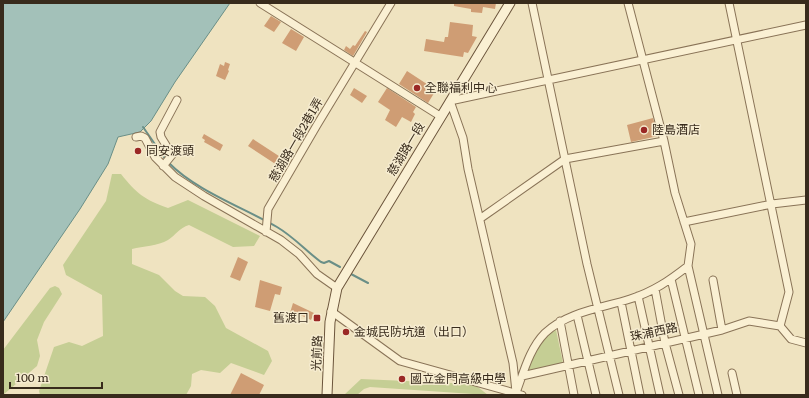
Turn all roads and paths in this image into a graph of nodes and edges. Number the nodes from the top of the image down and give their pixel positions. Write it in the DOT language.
graph roads {
  1 [pos="260,3"];
  2 [pos="391,3"];
  3 [pos="510,3"];
  4 [pos="532,3"];
  5 [pos="628,3"];
  6 [pos="729,3"];
  7 [pos="806,25"];
  8 [pos="737,39"];
  9 [pos="643,59"];
  10 [pos="355,63"];
  11 [pos="547,80"];
  12 [pos="176,100"];
  13 [pos="450,101"];
  14 [pos="440,116"];
  15 [pos="136,137"];
  16 [pos="664,141"];
  17 [pos="565,159"];
  18 [pos="164,166"];
  19 [pos="806,200"];
  20 [pos="772,204"];
  21 [pos="481,218"];
  22 [pos="684,222"];
  23 [pos="266,229"];
  24 [pos="688,266"];
  25 [pos="671,279"];
  26 [pos="713,280"];
  27 [pos="337,288"];
  28 [pos="655,289"];
  29 [pos="638,296"];
  30 [pos="621,302"];
  31 [pos="598,309"];
  32 [pos="332,311"];
  33 [pos="577,315"];
  34 [pos="560,321"];
  35 [pos="780,326"];
  36 [pos="722,330"];
  37 [pos="703,334"];
  38 [pos="685,338"];
  39 [pos="665,343"];
  40 [pos="806,343"];
  41 [pos="650,345"];
  42 [pos="631,350"];
  43 [pos="610,354"];
  44 [pos="587,360"];
  45 [pos="568,365"];
  46 [pos="732,373"];
  47 [pos="522,376"];
  48 [pos="518,394"];
  49 [pos="327,395"];
  50 [pos="574,395"];
  51 [pos="596,395"];
  52 [pos="620,395"];
  53 [pos="640,395"];
  54 [pos="660,395"];
  55 [pos="679,395"];
  56 [pos="699,395"];
  57 [pos="718,395"];
  58 [pos="737,395"];
  1 -- 10 [label="street"];
  2 -- 10 [label="street, 慈湖路一段2巷1弄"];
  3 -- 13 [label="main road, 慈湖路一段"];
  4 -- 11 [label="street"];
  5 -- 9 [label="street"];
  6 -- 8 [label="street"];
  7 -- 8 [label="street"];
  8 -- 9 [label="street"];
  8 -- 20 [label="street"];
  9 -- 11 [label="street"];
  9 -- 16 [label="street"];
  10 -- 14 [label="street"];
  10 -- 23 [label="street, 慈湖路一段2巷1弄"];
  11 -- 13 [label="street"];
  11 -- 17 [label="street"];
  12 -- 18 [label="street"];
  13 -- 14 [label="main road, 慈湖路一段"];
  13 -- 21 [label="street"];
  14 -- 27 [label="main road, 慈湖路一段"];
  15 -- 18 [label="street"];
  16 -- 17 [label="street"];
  16 -- 22 [label="street"];
  17 -- 21 [label="street"];
  17 -- 31 [label="street"];
  18 -- 23 [label="street"];
  19 -- 20 [label="street"];
  20 -- 22 [label="street"];
  20 -- 35 [label="street"];
  21 -- 48 [label="street"];
  22 -- 24 [label="street"];
  23 -- 27 [label="street"];
  24 -- 25 [label="street"];
  24 -- 37 [label="street"];
  25 -- 28 [label="street"];
  25 -- 38 [label="street"];
  26 -- 36 [label="street"];
  27 -- 32 [label="main road, 慈湖路一段"];
  28 -- 29 [label="street"];
  28 -- 39 [label="street"];
  29 -- 30 [label="street"];
  29 -- 41 [label="street"];
  30 -- 31 [label="street"];
  30 -- 42 [label="street"];
  31 -- 33 [label="street"];
  31 -- 43 [label="street"];
  32 -- 48 [label="street"];
  32 -- 49 [label="main road, 光前路"];
  33 -- 34 [label="street"];
  33 -- 44 [label="street"];
  34 -- 45 [label="street"];
  34 -- 47 [label="street"];
  35 -- 36 [label="street, 珠浦西路"];
  35 -- 40 [label="street"];
  36 -- 37 [label="street, 珠浦西路"];
  37 -- 38 [label="street, 珠浦西路"];
  37 -- 57 [label="street"];
  38 -- 39 [label="street, 珠浦西路"];
  38 -- 56 [label="street"];
  39 -- 41 [label="street, 珠浦西路"];
  39 -- 55 [label="street"];
  41 -- 42 [label="street, 珠浦西路"];
  41 -- 54 [label="street"];
  42 -- 43 [label="street, 珠浦西路"];
  42 -- 53 [label="street"];
  43 -- 44 [label="street, 珠浦西路"];
  43 -- 52 [label="street"];
  44 -- 45 [label="street, 珠浦西路"];
  44 -- 51 [label="street"];
  45 -- 47 [label="street, 珠浦西路"];
  45 -- 50 [label="street"];
  46 -- 58 [label="street"];
  47 -- 48 [label="street"];
}
